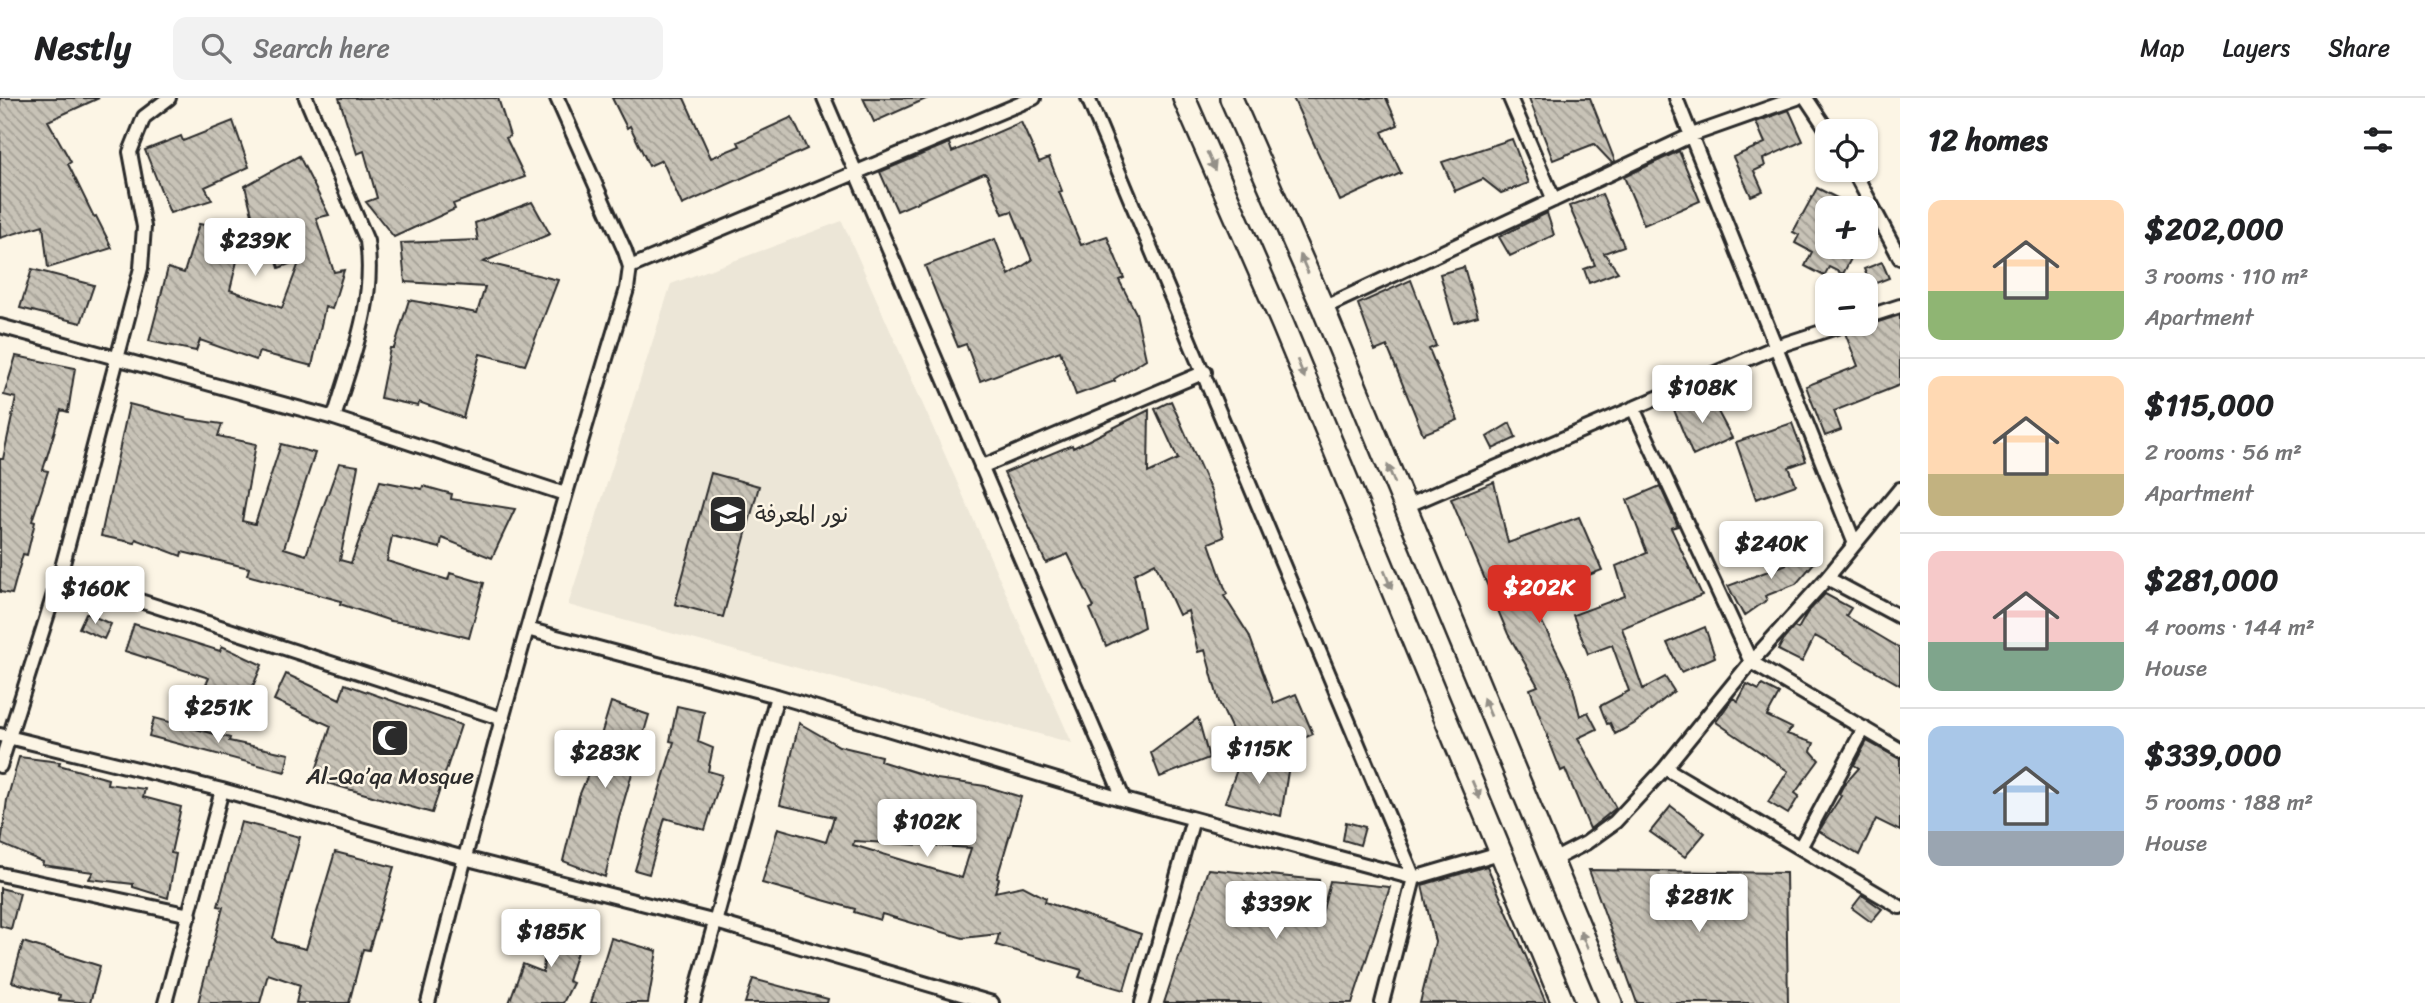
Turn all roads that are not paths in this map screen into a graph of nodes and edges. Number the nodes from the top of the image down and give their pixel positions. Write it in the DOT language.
graph roads {
  1 [pos="169,98"];
  2 [pos="306,98"];
  3 [pos="557,98"];
  4 [pos="824,98"];
  5 [pos="1034,98"];
  6 [pos="1088,98"];
  7 [pos="1184,98"];
  8 [pos="1231,98"];
  9 [pos="1510,98"];
  10 [pos="1676,98"];
  11 [pos="1797,98"];
  12 [pos="1805,98"];
  13 [pos="1820,119"];
  14 [pos="1692,135"];
  15 [pos="856,175"];
  16 [pos="1859,182"];
  17 [pos="1554,200"];
  18 [pos="1900,258"];
  19 [pos="630,267"];
  20 [pos="1900,306"];
  21 [pos="1323,308"];
  22 [pos="1878,313"];
  23 [pos="0,326"];
  24 [pos="1815,334"];
  25 [pos="1778,346"];
  26 [pos="118,358"];
  27 [pos="1205,372"];
  28 [pos="1633,408"];
  29 [pos="334,418"];
  30 [pos="981,467"];
  31 [pos="1900,489"];
  32 [pos="565,494"];
  33 [pos="1405,506"];
  34 [pos="1856,544"];
  35 [pos="60,575"];
  36 [pos="1826,578"];
  37 [pos="1900,617"];
  38 [pos="527,629"];
  39 [pos="1751,662"];
  40 [pos="777,695"];
  41 [pos="503,719"];
  42 [pos="1864,728"];
  43 [pos="5,736"];
  44 [pos="1900,750"];
  45 [pos="0,766"];
  46 [pos="1665,768"];
  47 [pos="222,790"];
  48 [pos="1124,800"];
  49 [pos="1193,819"];
  50 [pos="1801,846"];
  51 [pos="1503,852"];
  52 [pos="464,858"];
  53 [pos="1551,861"];
  54 [pos="0,874"];
  55 [pos="1414,878"];
  56 [pos="1900,907"];
  57 [pos="190,915"];
  58 [pos="716,922"];
  59 [pos="947,990"];
  60 [pos="165,1003"];
  61 [pos="428,1003"];
  62 [pos="693,1003"];
  63 [pos="943,1003"];
  64 [pos="992,1003"];
  65 [pos="1142,1003"];
  66 [pos="1382,1003"];
  67 [pos="1563,1003"];
  68 [pos="1611,1003"];
  1 -- 26 [label="street"];
  2 -- 29 [label="street"];
  3 -- 19 [label="street"];
  4 -- 15 [label="street"];
  5 -- 15 [label="street"];
  6 -- 27 [label="street"];
  7 -- 51 [label="main road, one-way"];
  21 -- 8 [label="main road, one-way"];
  9 -- 17 [label="street"];
  10 -- 14 [label="street"];
  11 -- 14 [label="street"];
  12 -- 13 [label="street"];
  14 -- 17 [label="street"];
  14 -- 25 [label="street"];
  15 -- 19 [label="street"];
  15 -- 30 [label="street"];
  16 -- 18 [label="street"];
  17 -- 21 [label="street"];
  19 -- 32 [label="street"];
  20 -- 22 [label="street"];
  33 -- 21 [label="main road, one-way"];
  23 -- 26 [label="street"];
  24 -- 25 [label="street"];
  25 -- 28 [label="street"];
  25 -- 34 [label="street"];
  26 -- 29 [label="street"];
  26 -- 35 [label="street"];
  27 -- 30 [label="street"];
  27 -- 55 [label="street"];
  28 -- 33 [label="street"];
  28 -- 39 [label="street"];
  29 -- 32 [label="street"];
  30 -- 48 [label="street"];
  31 -- 34 [label="street"];
  32 -- 38 [label="street"];
  53 -- 33 [label="main road, one-way"];
  34 -- 36 [label="street"];
  35 -- 41 [label="street"];
  35 -- 43 [label="street"];
  36 -- 37 [label="street"];
  36 -- 39 [label="street"];
  38 -- 40 [label="street"];
  38 -- 41 [label="street"];
  39 -- 42 [label="street"];
  39 -- 46 [label="street"];
  40 -- 48 [label="street"];
  40 -- 58 [label="street"];
  41 -- 52 [label="street"];
  42 -- 44 [label="street"];
  42 -- 50 [label="street"];
  43 -- 45 [label="street"];
  43 -- 47 [label="street"];
  46 -- 50 [label="street"];
  46 -- 53 [label="street"];
  47 -- 52 [label="street"];
  47 -- 57 [label="street"];
  48 -- 49 [label="street"];
  49 -- 55 [label="street"];
  49 -- 65 [label="street"];
  50 -- 56 [label="street"];
  51 -- 55 [label="street"];
  51 -- 67 [label="main road"];
  52 -- 58 [label="street"];
  52 -- 61 [label="street"];
  68 -- 53 [label="main road, one-way"];
  54 -- 57 [label="street"];
  55 -- 66 [label="street"];
  57 -- 60 [label="street"];
  58 -- 59 [label="street"];
  58 -- 62 [label="street"];
  59 -- 63 [label="street"];
  59 -- 64 [label="street"];
}
